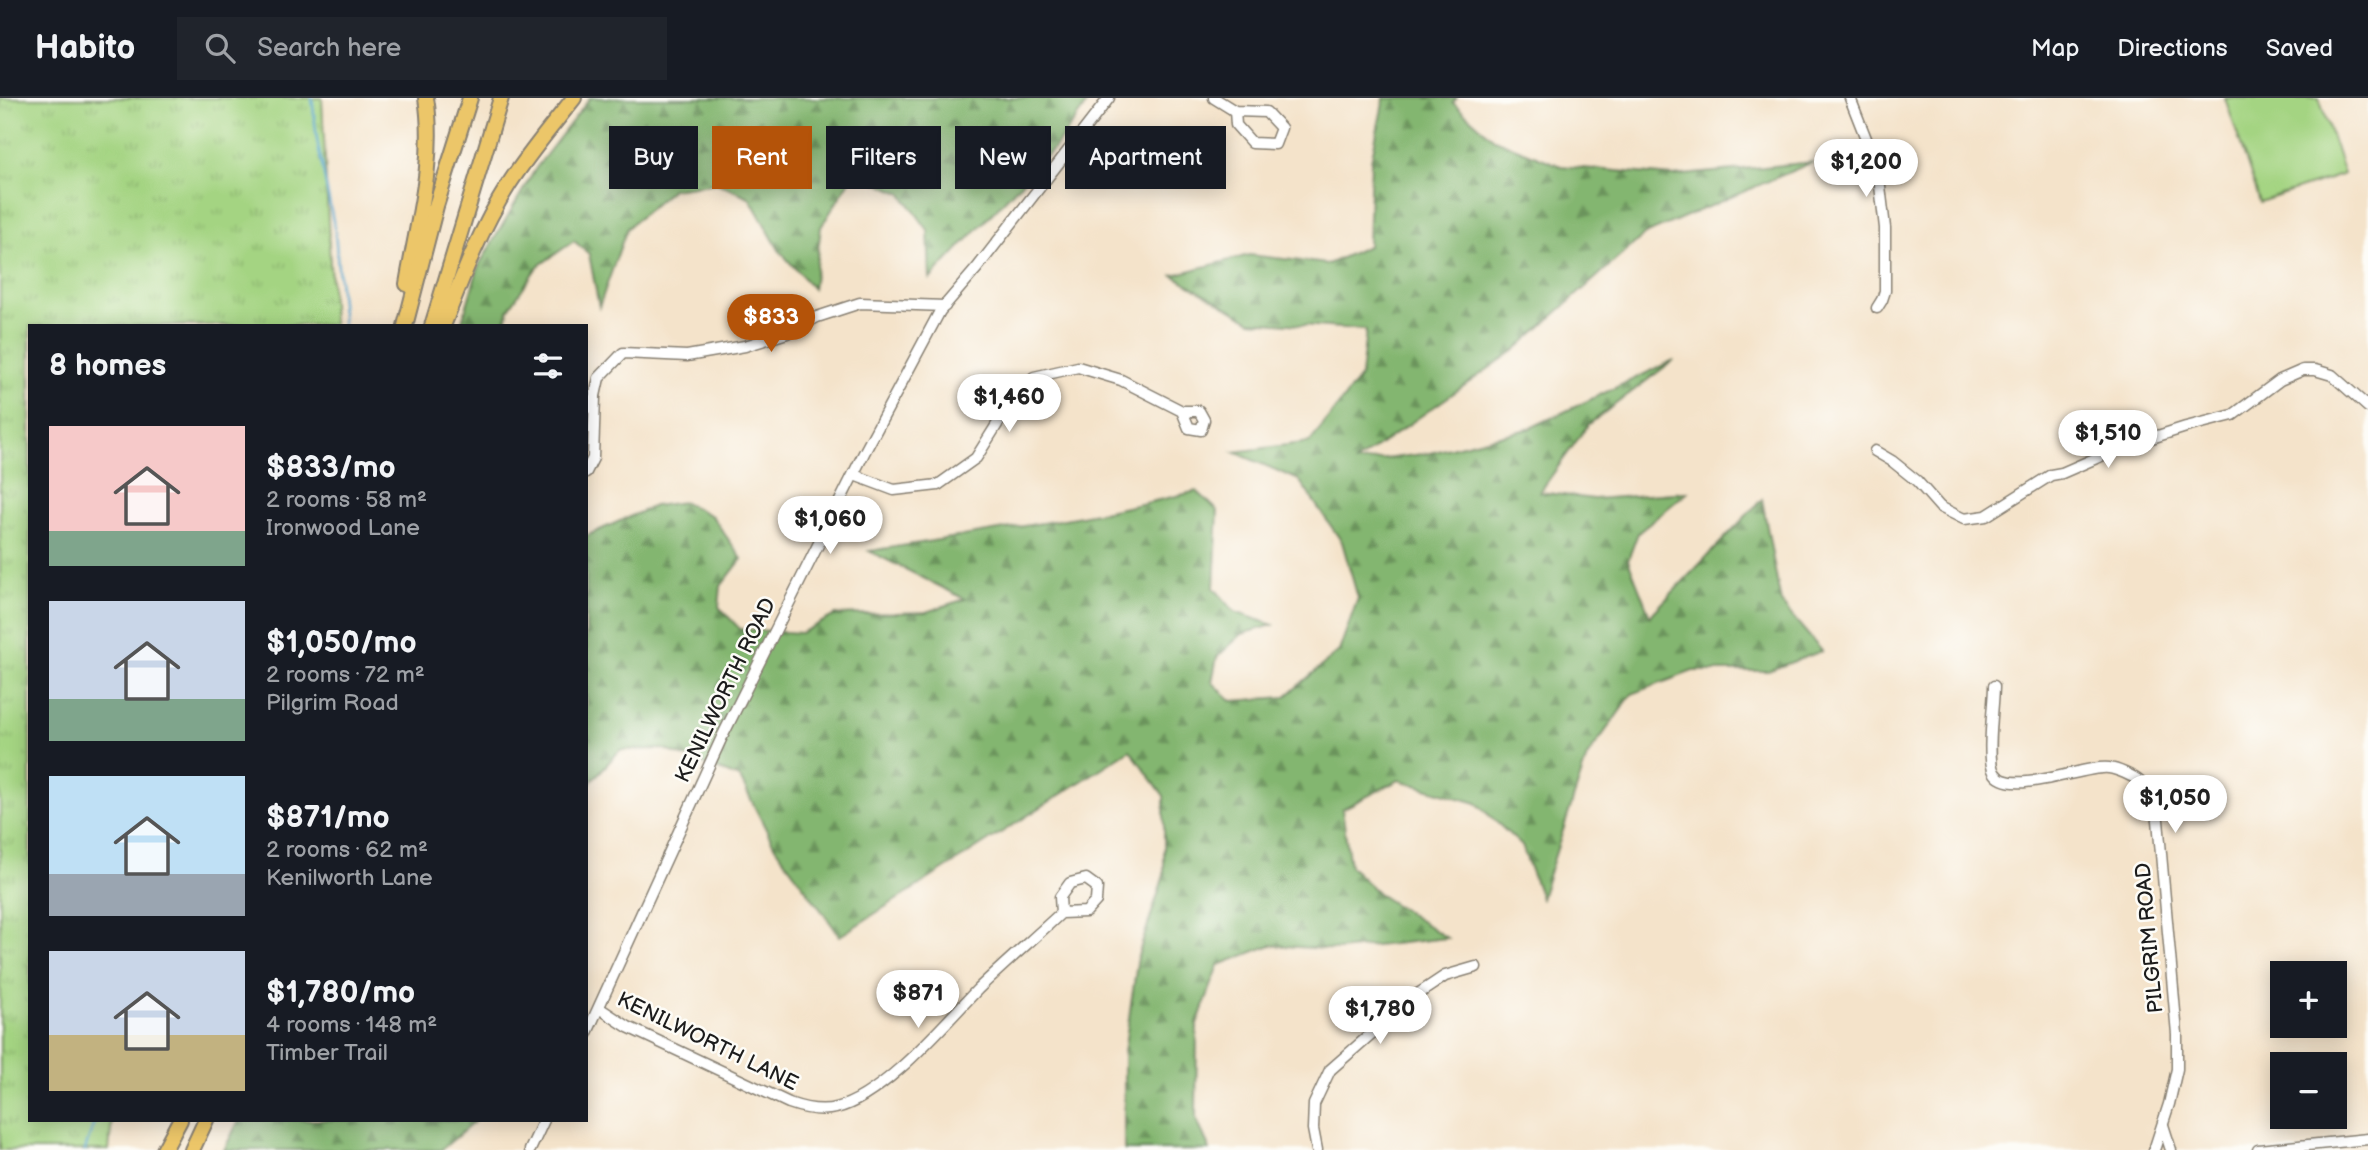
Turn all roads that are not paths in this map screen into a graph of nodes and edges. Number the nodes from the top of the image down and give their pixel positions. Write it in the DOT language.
graph roads {
  1 [pos="426,98"];
  2 [pos="470,98"];
  3 [pos="501,98"];
  4 [pos="574,98"];
  5 [pos="1109,98"];
  6 [pos="1214,98"];
  7 [pos="1850,98"];
  8 [pos="1235,111"];
  9 [pos="945,306"];
  10 [pos="1877,307"];
  11 [pos="402,324"];
  12 [pos="403,324"];
  13 [pos="433,324"];
  14 [pos="444,324"];
  15 [pos="596,396"];
  16 [pos="588,406"];
  17 [pos="2368,407"];
  18 [pos="1182,411"];
  19 [pos="1875,452"];
  20 [pos="588,468"];
  21 [pos="854,475"];
  22 [pos="1994,685"];
  23 [pos="1061,913"];
  24 [pos="1476,967"];
  25 [pos="599,1008"];
  26 [pos="588,1031"];
  27 [pos="179,1122"];
  28 [pos="205,1122"];
  29 [pos="543,1122"];
  30 [pos="2163,1125"];
  31 [pos="2368,1139"];
  32 [pos="164,1150"];
  33 [pos="192,1150"];
  34 [pos="530,1150"];
  35 [pos="1317,1150"];
  36 [pos="2154,1150"];
  37 [pos="2171,1150"];
  38 [pos="2258,1150"];
  1 -- 11 [label="highway"];
  2 -- 12 [label="highway"];
  3 -- 13 [label="highway"];
  4 -- 14 [label="highway"];
  5 -- 9 [label="street, KENILWORTH ROAD"];
  6 -- 8 [label="street"];
  7 -- 10 [label="street"];
  8 -- 8 [label="street"];
  9 -- 15 [label="street"];
  9 -- 21 [label="street, KENILWORTH ROAD"];
  15 -- 16 [label="street"];
  15 -- 20 [label="street"];
  17 -- 19 [label="street"];
  18 -- 21 [label="street"];
  21 -- 25 [label="street, KENILWORTH ROAD"];
  22 -- 30 [label="street, PILGRIM ROAD"];
  23 -- 25 [label="street, KENILWORTH LANE"];
  24 -- 35 [label="street"];
  25 -- 26 [label="street, KENILWORTH ROAD"];
  27 -- 32 [label="highway"];
  28 -- 33 [label="highway"];
  29 -- 34 [label="street"];
  30 -- 36 [label="street, PILGRIM ROAD"];
  30 -- 37 [label="street"];
  31 -- 38 [label="street"];
}
